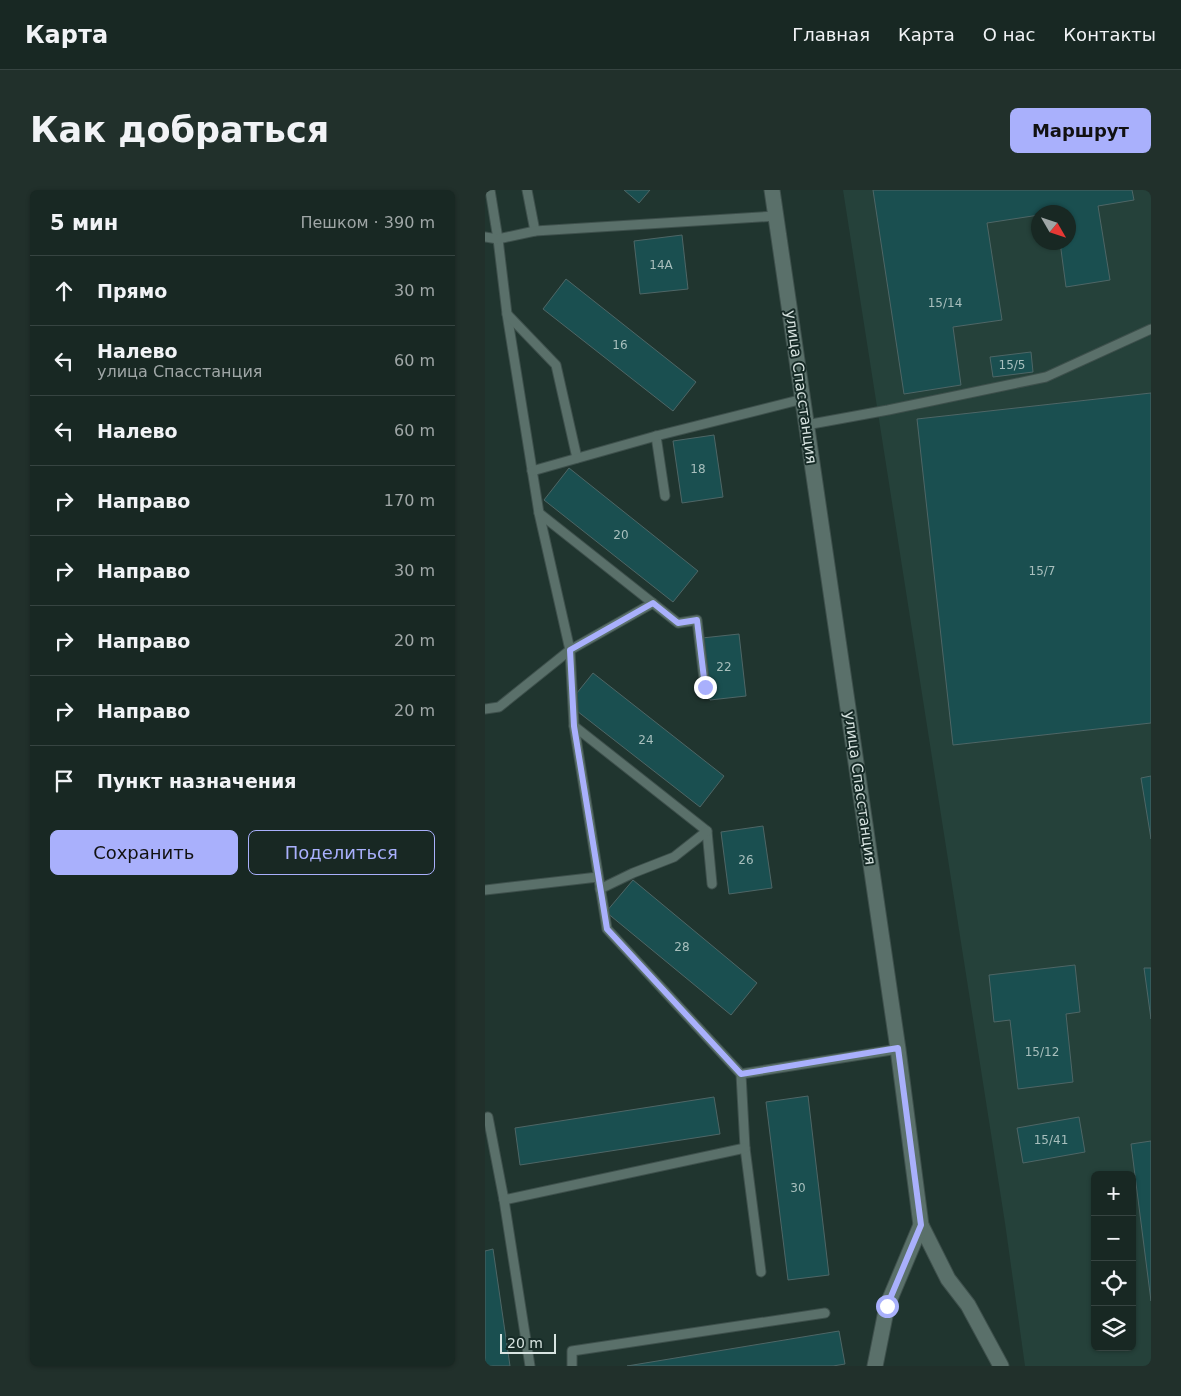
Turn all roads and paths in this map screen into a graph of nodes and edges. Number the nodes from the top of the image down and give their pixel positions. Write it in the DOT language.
graph roads {
  1 [pos="490,190"];
  2 [pos="527,190"];
  3 [pos="772,190"];
  4 [pos="776,216"];
  5 [pos="535,231"];
  6 [pos="485,237"];
  7 [pos="498,239"];
  8 [pos="507,314"];
  9 [pos="1151,329"];
  10 [pos="803,399"];
  11 [pos="806,424"];
  12 [pos="657,436"];
  13 [pos="577,458"];
  14 [pos="532,471"];
  15 [pos="665,496"];
  16 [pos="539,513"];
  17 [pos="653,603"];
  18 [pos="570,650"];
  19 [pos="705,687"];
  20 [pos="485,709"];
  21 [pos="574,726"];
  22 [pos="707,830"];
  23 [pos="598,876"];
  24 [pos="712,884"];
  25 [pos="600,889"];
  26 [pos="485,890"];
  27 [pos="898,1048"];
  28 [pos="741,1074"];
  29 [pos="488,1117"];
  30 [pos="745,1148"];
  31 [pos="504,1200"];
  32 [pos="921,1225"];
  33 [pos="761,1272"];
  34 [pos="825,1313"];
  35 [pos="530,1366"];
  36 [pos="572,1366"];
  37 [pos="875,1366"];
  38 [pos="1001,1366"];
  1 -- 7 [label="lane"];
  2 -- 5 [label="lane"];
  3 -- 4 [label="street, улица Спасстанция"];
  4 -- 5 [label="lane"];
  4 -- 10 [label="street, улица Спасстанция"];
  5 -- 7 [label="lane"];
  6 -- 7 [label="lane"];
  7 -- 8 [label="lane"];
  8 -- 13 [label="lane"];
  8 -- 14 [label="lane"];
  9 -- 11 [label="lane"];
  10 -- 11 [label="street, улица Спасстанция"];
  10 -- 12 [label="lane"];
  11 -- 27 [label="street, улица Спасстанция"];
  12 -- 13 [label="lane"];
  12 -- 15 [label="lane"];
  13 -- 14 [label="lane"];
  14 -- 16 [label="lane"];
  16 -- 17 [label="lane"];
  16 -- 18 [label="lane"];
  17 -- 18 [label="lane"];
  17 -- 19 [label="lane"];
  18 -- 20 [label="lane"];
  18 -- 21 [label="lane"];
  21 -- 22 [label="lane"];
  21 -- 23 [label="lane"];
  22 -- 24 [label="lane"];
  22 -- 25 [label="lane"];
  23 -- 25 [label="lane"];
  23 -- 26 [label="lane"];
  25 -- 28 [label="lane"];
  27 -- 28 [label="lane"];
  27 -- 32 [label="street, улица Спасстанция"];
  28 -- 30 [label="lane"];
  29 -- 31 [label="lane"];
  30 -- 31 [label="lane"];
  30 -- 33 [label="lane"];
  31 -- 35 [label="lane"];
  32 -- 37 [label="street"];
  32 -- 38 [label="street, улица Спасстанция"];
  34 -- 36 [label="lane"];
}
